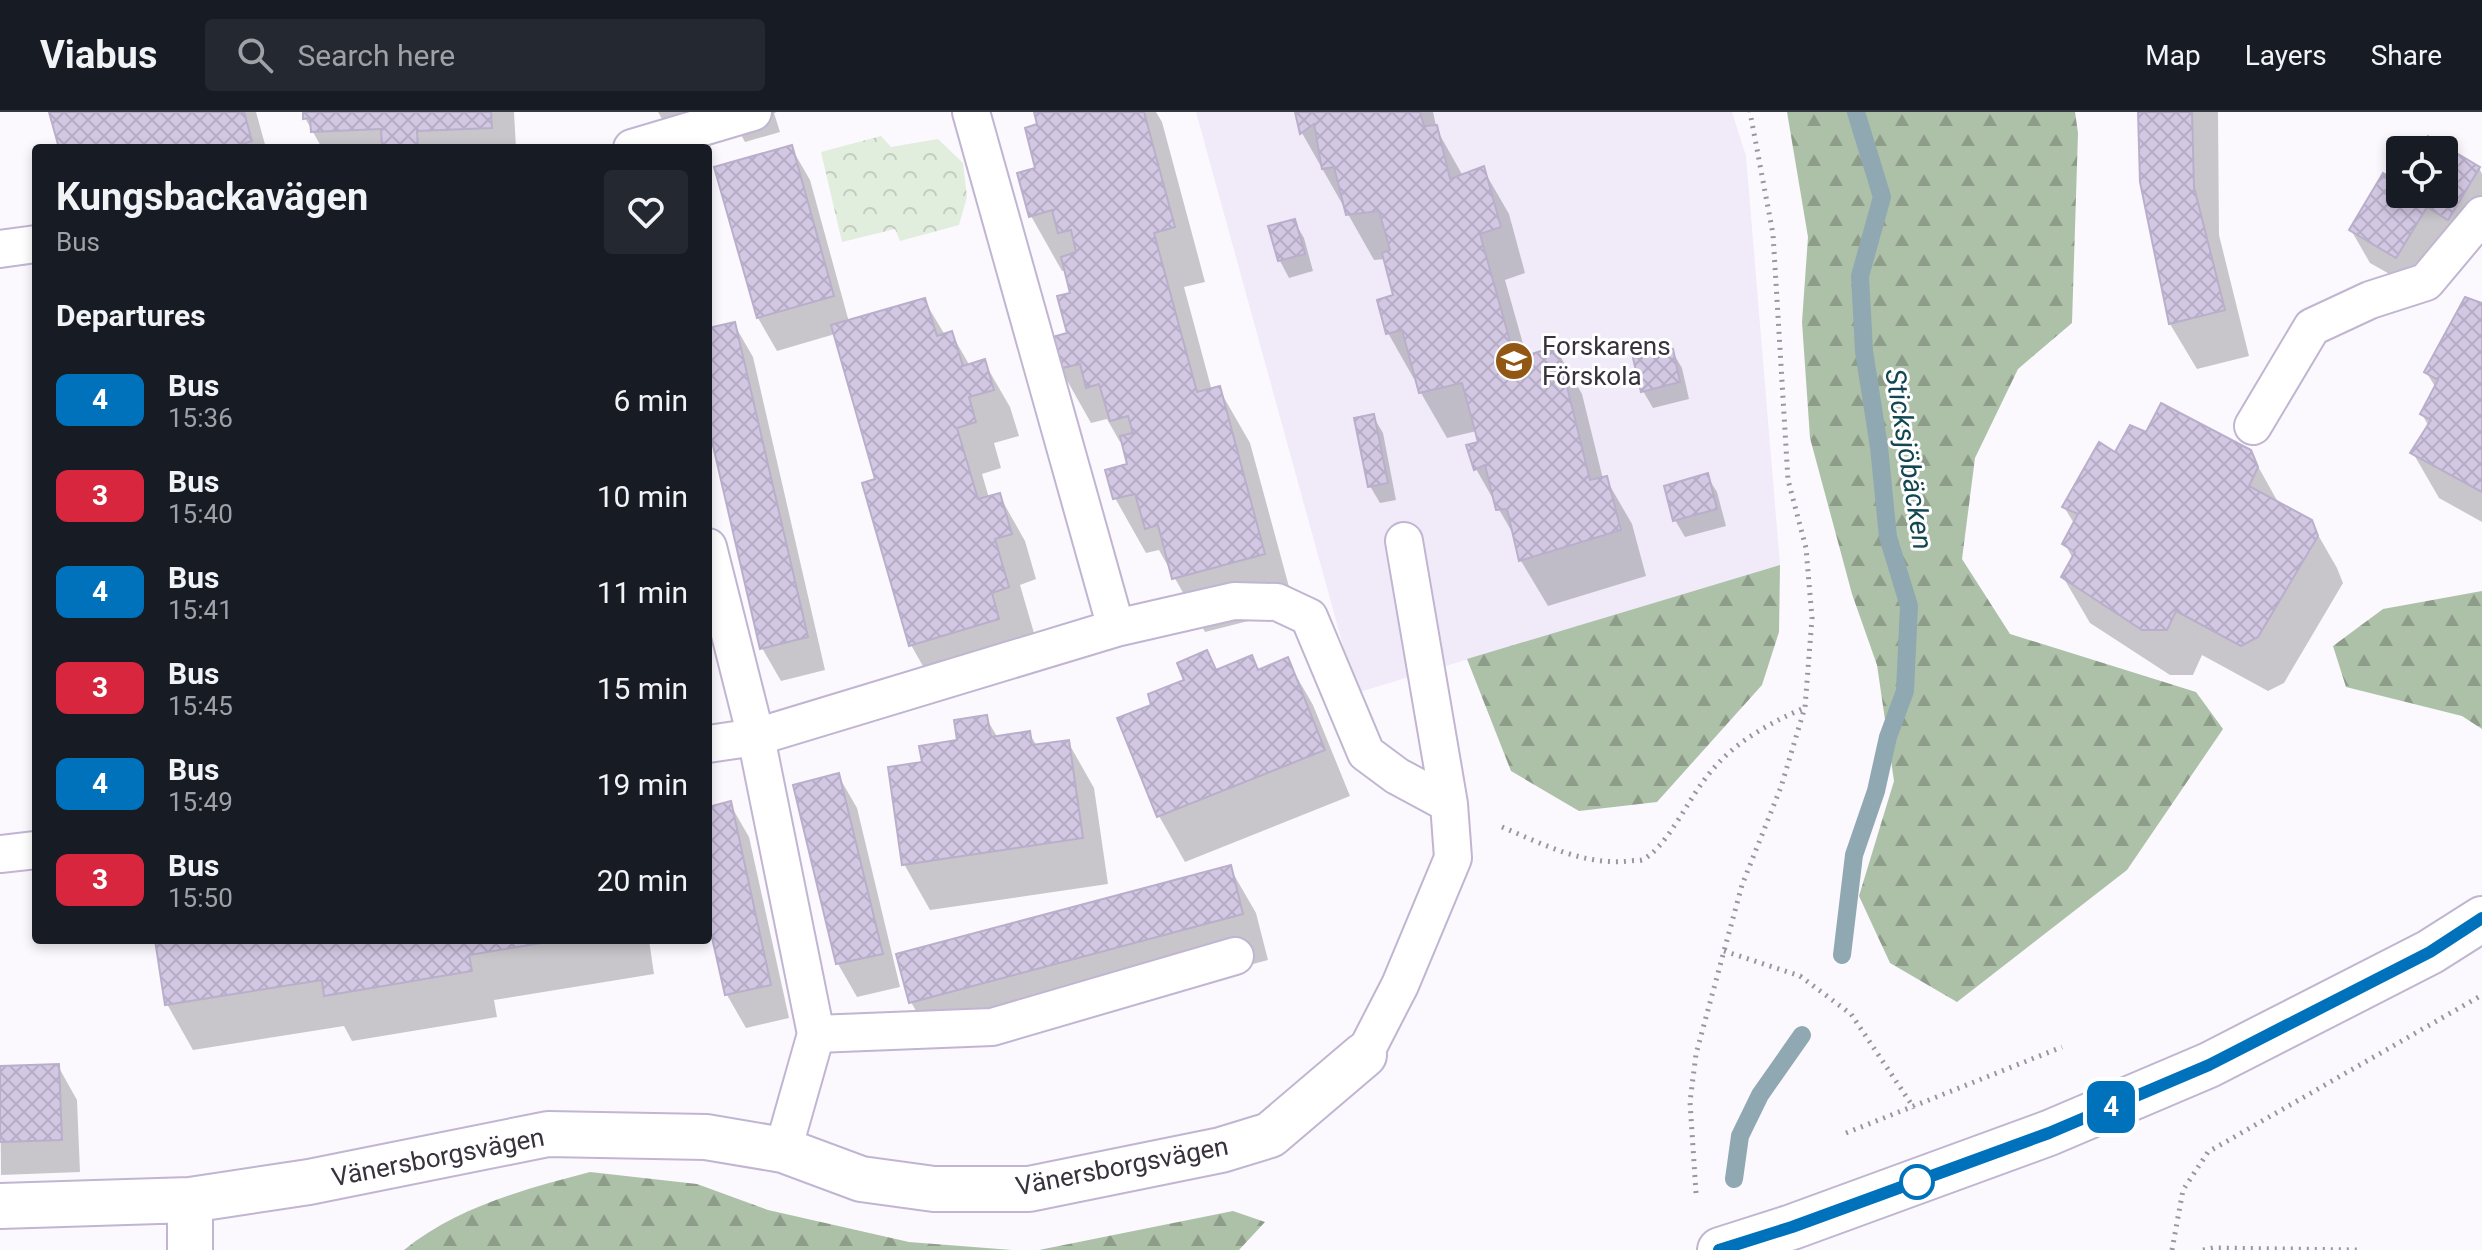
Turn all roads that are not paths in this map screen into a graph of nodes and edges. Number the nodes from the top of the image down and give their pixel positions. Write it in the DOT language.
graph roads {
  1 [pos="753,112"];
  2 [pos="971,112"];
  3 [pos="645,144"];
  4 [pos="2482,215"];
  5 [pos="32,245"];
  6 [pos="0,249"];
  7 [pos="2253,426"];
  8 [pos="1404,541"];
  9 [pos="712,563"];
  10 [pos="1116,628"];
  11 [pos="756,737"];
  12 [pos="712,743"];
  13 [pos="1449,804"];
  14 [pos="32,850"];
  15 [pos="0,854"];
  16 [pos="2482,919"];
  17 [pos="1235,956"];
  18 [pos="816,1034"];
  19 [pos="1364,1055"];
  20 [pos="783,1150"];
  21 [pos="190,1200"];
  22 [pos="0,1206"];
  23 [pos="190,1250"];
  24 [pos="1720,1250"];
  1 -- 3 [label="lane"];
  2 -- 10 [label="lane"];
  4 -- 7 [label="lane"];
  5 -- 6 [label="lane"];
  8 -- 13 [label="lane"];
  9 -- 11 [label="lane"];
  10 -- 11 [label="lane"];
  10 -- 13 [label="lane"];
  11 -- 12 [label="lane"];
  11 -- 18 [label="lane"];
  13 -- 19 [label="lane"];
  14 -- 15 [label="lane"];
  16 -- 24 [label="street"];
  17 -- 18 [label="lane"];
  18 -- 20 [label="lane"];
  19 -- 20 [label="street, Vänersborgsvägen"];
  20 -- 21 [label="street, Vänersborgsvägen"];
  21 -- 22 [label="street, Vänersborgsvägen"];
  21 -- 23 [label="street"];
}
